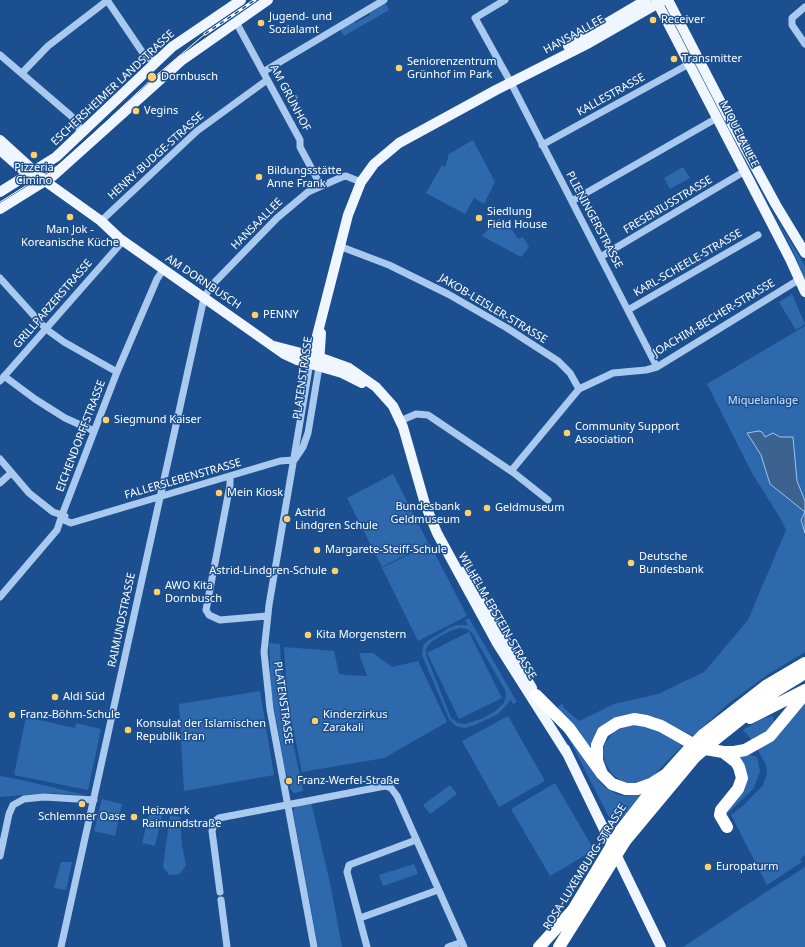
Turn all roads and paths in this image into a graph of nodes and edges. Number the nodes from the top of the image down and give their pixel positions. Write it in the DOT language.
graph roads {
  1 [pos="107,0"];
  2 [pos="242,0"];
  3 [pos="268,0"];
  4 [pos="384,0"];
  5 [pos="505,0"];
  6 [pos="646,0"];
  7 [pos="661,1"];
  8 [pos="805,7"];
  9 [pos="236,22"];
  10 [pos="805,44"];
  11 [pos="0,55"];
  12 [pos="159,58"];
  13 [pos="689,64"];
  14 [pos="263,72"];
  15 [pos="22,73"];
  16 [pos="267,80"];
  17 [pos="510,81"];
  18 [pos="717,118"];
  19 [pos="80,135"];
  20 [pos="0,140"];
  21 [pos="542,145"];
  22 [pos="0,150"];
  23 [pos="745,171"];
  24 [pos="31,173"];
  25 [pos="361,182"];
  26 [pos="42,183"];
  27 [pos="321,186"];
  28 [pos="0,192"];
  29 [pos="572,201"];
  30 [pos="0,209"];
  31 [pos="100,221"];
  32 [pos="758,235"];
  33 [pos="121,239"];
  34 [pos="339,246"];
  35 [pos="805,253"];
  36 [pos="602,256"];
  37 [pos="163,270"];
  38 [pos="0,278"];
  39 [pos="800,279"];
  40 [pos="805,292"];
  41 [pos="204,298"];
  42 [pos="628,310"];
  43 [pos="46,329"];
  44 [pos="315,361"];
  45 [pos="657,366"];
  46 [pos="118,372"];
  47 [pos="2,378"];
  48 [pos="580,389"];
  49 [pos="400,421"];
  50 [pos="94,431"];
  51 [pos="0,459"];
  52 [pos="293,460"];
  53 [pos="511,471"];
  54 [pos="11,473"];
  55 [pos="230,476"];
  56 [pos="419,482"];
  57 [pos="0,483"];
  58 [pos="161,496"];
  59 [pos="548,500"];
  60 [pos="62,515"];
  61 [pos="79,521"];
  62 [pos="72,523"];
  63 [pos="57,530"];
  64 [pos="0,597"];
  65 [pos="267,616"];
  66 [pos="805,656"];
  67 [pos="805,663"];
  68 [pos="805,673"];
  69 [pos="781,676"];
  70 [pos="805,690"];
  71 [pos="805,694"];
  72 [pos="536,695"];
  73 [pos="717,739"];
  74 [pos="722,752"];
  75 [pos="692,753"];
  76 [pos="568,755"];
  77 [pos="602,774"];
  78 [pos="665,775"];
  79 [pos="94,800"];
  80 [pos="288,803"];
  81 [pos="727,827"];
  82 [pos="623,835"];
  83 [pos="416,840"];
  84 [pos="0,856"];
  85 [pos="438,890"];
  86 [pos="578,908"];
  87 [pos="360,918"];
  88 [pos="647,921"];
  89 [pos="463,945"];
  90 [pos="61,947"];
  91 [pos="227,947"];
  92 [pos="314,947"];
  93 [pos="367,947"];
  94 [pos="448,947"];
  95 [pos="539,947"];
  96 [pos="550,947"];
  97 [pos="559,947"];
  98 [pos="565,947"];
  99 [pos="657,947"];
  100 [pos="661,947"];
  1 -- 12 [label="street"];
  1 -- 15 [label="street"];
  2 -- 12 [label="main road, ESCHERSHEIMER LANDSTRASSE"];
  3 -- 9 [label="main road"];
  4 -- 14 [label="street"];
  5 -- 17 [label="street, PLIENINGERSTRASSE"];
  6 -- 17 [label="main road, HANSAALLEE"];
  7 -- 13 [label="main road, MIQUELALLEE"];
  7 -- 17 [label="main road, HANSAALLEE"];
  7 -- 35 [label="main road, MIQUELALLEE"];
  8 -- 10 [label="street"];
  9 -- 14 [label="street, AM GRÜNHOF"];
  9 -- 26 [label="main road"];
  11 -- 15 [label="street"];
  12 -- 19 [label="main road, ESCHERSHEIMER LANDSTRASSE"];
  13 -- 18 [label="main road, MIQUELALLEE"];
  13 -- 21 [label="street, KALLESTRASSE"];
  14 -- 16 [label="street, AM GRÜNHOF"];
  15 -- 19 [label="street"];
  16 -- 27 [label="street, AM GRÜNHOF"];
  16 -- 31 [label="street, HENRY-BUDGE-STRASSE"];
  17 -- 21 [label="street, PLIENINGERSTRASSE"];
  17 -- 25 [label="main road, HANSAALLEE"];
  18 -- 23 [label="main road, MIQUELALLEE"];
  18 -- 29 [label="street"];
  19 -- 24 [label="main road, ESCHERSHEIMER LANDSTRASSE"];
  20 -- 24 [label="main road"];
  21 -- 29 [label="street, PLIENINGERSTRASSE"];
  22 -- 24 [label="main road"];
  23 -- 36 [label="street, FRESENIUSSTRASSE"];
  23 -- 39 [label="main road, MIQUELALLEE"];
  24 -- 26 [label="main road"];
  24 -- 28 [label="main road, ESCHERSHEIMER LANDSTRASSE"];
  25 -- 27 [label="street, HANSAALLEE"];
  25 -- 34 [label="main road, PLATENSTRASSE"];
  26 -- 30 [label="main road"];
  26 -- 31 [label="main road, AM DORNBUSCH"];
  26 -- 33 [label="main road, AM DORNBUSCH"];
  27 -- 41 [label="street, HANSAALLEE"];
  29 -- 36 [label="street, PLIENINGERSTRASSE"];
  31 -- 33 [label="main road, AM DORNBUSCH"];
  32 -- 42 [label="street, KARL-SCHEELE-STRASSE"];
  33 -- 37 [label="main road, AM DORNBUSCH"];
  33 -- 43 [label="street, GRILLPARZERSTRASSE"];
  34 -- 44 [label="main road, PLATENSTRASSE"];
  34 -- 48 [label="street, JAKOB-LEISLER-STRASSE"];
  36 -- 42 [label="street, PLIENINGERSTRASSE"];
  37 -- 41 [label="main road, AM DORNBUSCH"];
  37 -- 46 [label="street, EICHENDORFFSTRASSE"];
  38 -- 43 [label="street"];
  39 -- 40 [label="main road, MIQUELALLEE"];
  39 -- 45 [label="street, JOACHIM-BECHER-STRASSE"];
  41 -- 44 [label="main road, AM DORNBUSCH"];
  41 -- 58 [label="street, RAIMUNDSTRASSE"];
  42 -- 45 [label="street, PLIENINGERSTRASSE"];
  43 -- 46 [label="street"];
  43 -- 47 [label="street, GRILLPARZERSTRASSE"];
  44 -- 49 [label="main road, AM DORNBUSCH"];
  44 -- 52 [label="street, PLATENSTRASSE"];
  45 -- 48 [label="street, JOACHIM-BECHER-STRASSE"];
  46 -- 50 [label="street, EICHENDORFFSTRASSE"];
  47 -- 50 [label="street"];
  48 -- 53 [label="street, JOACHIM-BECHER-STRASSE"];
  49 -- 53 [label="street"];
  49 -- 56 [label="main road, WILHELM-EPSTEIN-STRASSE"];
  50 -- 60 [label="street, EICHENDORFFSTRASSE"];
  51 -- 54 [label="street"];
  52 -- 55 [label="street, FALLERSLEBENSTRASSE"];
  52 -- 65 [label="street, PLATENSTRASSE"];
  53 -- 59 [label="street"];
  54 -- 57 [label="street"];
  54 -- 60 [label="street"];
  55 -- 58 [label="street, FALLERSLEBENSTRASSE"];
  55 -- 65 [label="street"];
  56 -- 72 [label="main road, WILHELM-EPSTEIN-STRASSE"];
  56 -- 76 [label="main road, WILHELM-EPSTEIN-STRASSE"];
  58 -- 61 [label="street, FALLERSLEBENSTRASSE"];
  58 -- 79 [label="street, RAIMUNDSTRASSE"];
  60 -- 61 [label="street"];
  60 -- 62 [label="street"];
  60 -- 63 [label="street, EICHENDORFFSTRASSE"];
  61 -- 62 [label="street, FALLERSLEBENSTRASSE"];
  62 -- 63 [label="street, FALLERSLEBENSTRASSE"];
  63 -- 64 [label="street, EICHENDORFFSTRASSE"];
  65 -- 80 [label="street, PLATENSTRASSE"];
  66 -- 69 [label="highway"];
  67 -- 69 [label="highway, ROSA-LUXEMBURG-STRASSE"];
  68 -- 73 [label="highway"];
  69 -- 75 [label="highway, ROSA-LUXEMBURG-STRASSE, bridge"];
  70 -- 73 [label="highway"];
  71 -- 74 [label="highway"];
  72 -- 76 [label="main road, WILHELM-EPSTEIN-STRASSE"];
  72 -- 77 [label="highway"];
  73 -- 75 [label="highway, bridge"];
  74 -- 77 [label="highway"];
  74 -- 81 [label="highway"];
  75 -- 78 [label="highway, ROSA-LUXEMBURG-STRASSE"];
  75 -- 82 [label="highway, ROSA-LUXEMBURG-STRASSE"];
  76 -- 88 [label="main road, WILHELM-EPSTEIN-STRASSE"];
  77 -- 78 [label="highway"];
  78 -- 82 [label="highway, ROSA-LUXEMBURG-STRASSE"];
  79 -- 84 [label="street"];
  79 -- 90 [label="street, RAIMUNDSTRASSE"];
  80 -- 83 [label="street"];
  80 -- 91 [label="street"];
  80 -- 92 [label="street, PLATENSTRASSE"];
  82 -- 86 [label="highway, ROSA-LUXEMBURG-STRASSE, bridge"];
  83 -- 85 [label="street"];
  83 -- 87 [label="street"];
  85 -- 87 [label="street"];
  85 -- 89 [label="street"];
  86 -- 95 [label="highway"];
  86 -- 96 [label="highway, ROSA-LUXEMBURG-STRASSE"];
  86 -- 97 [label="highway, ROSA-LUXEMBURG-STRASSE"];
  86 -- 98 [label="highway"];
  87 -- 93 [label="street"];
  88 -- 99 [label="main road, WILHELM-EPSTEIN-STRASSE"];
  88 -- 100 [label="main road, WILHELM-EPSTEIN-STRASSE"];
  89 -- 94 [label="street"];
}
